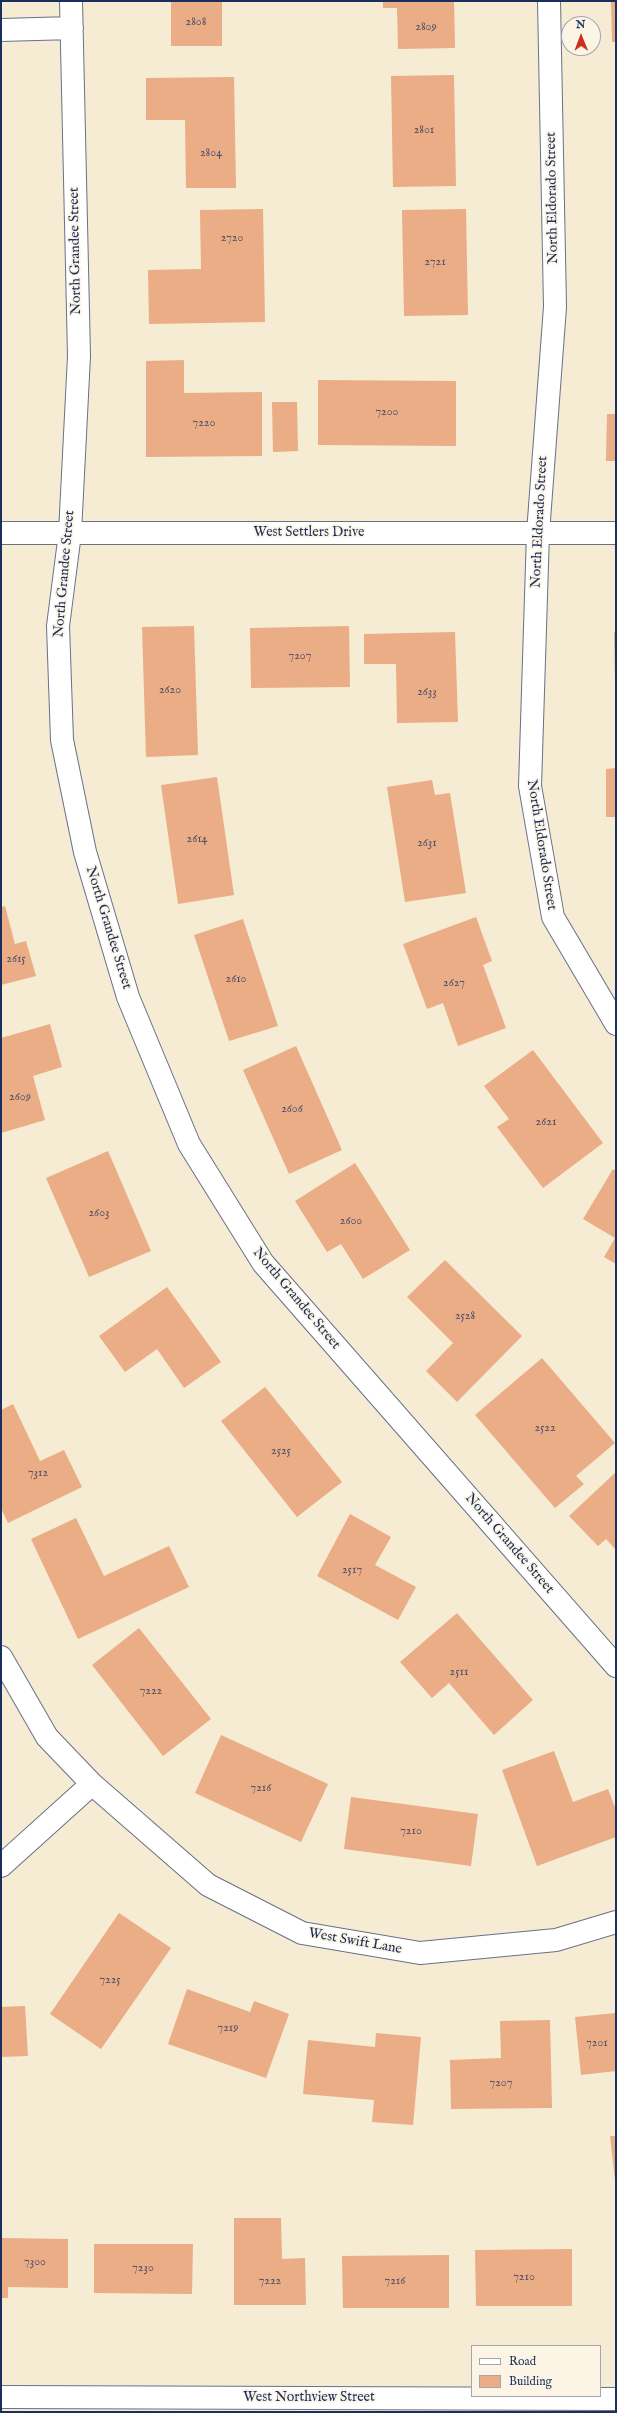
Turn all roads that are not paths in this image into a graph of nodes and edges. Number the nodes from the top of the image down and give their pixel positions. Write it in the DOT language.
graph roads {
  1 [pos="71,1"];
  2 [pos="549,1"];
  3 [pos="72,28"];
  4 [pos="1,30"];
  5 [pos="1,533"];
  6 [pos="70,533"];
  7 [pos="538,533"];
  8 [pos="616,533"];
  9 [pos="616,1024"];
  10 [pos="1,1657"];
  11 [pos="616,1666"];
  12 [pos="92,1784"];
  13 [pos="1,1866"];
  14 [pos="616,1922"];
  15 [pos="1,2397"];
  16 [pos="616,2399"];
  1 -- 3 [label="street, North Grandee Street"];
  2 -- 7 [label="street, North Eldorado Street"];
  3 -- 4 [label="street"];
  3 -- 6 [label="street, North Grandee Street"];
  5 -- 6 [label="street, West Settlers Drive"];
  6 -- 7 [label="street, West Settlers Drive"];
  6 -- 11 [label="street, North Grandee Street"];
  7 -- 8 [label="street, West Settlers Drive"];
  7 -- 9 [label="street, North Eldorado Street"];
  10 -- 12 [label="street, West Swift Lane"];
  12 -- 13 [label="street"];
  12 -- 14 [label="street, West Swift Lane"];
  15 -- 16 [label="street, West Northview Street"];
}
